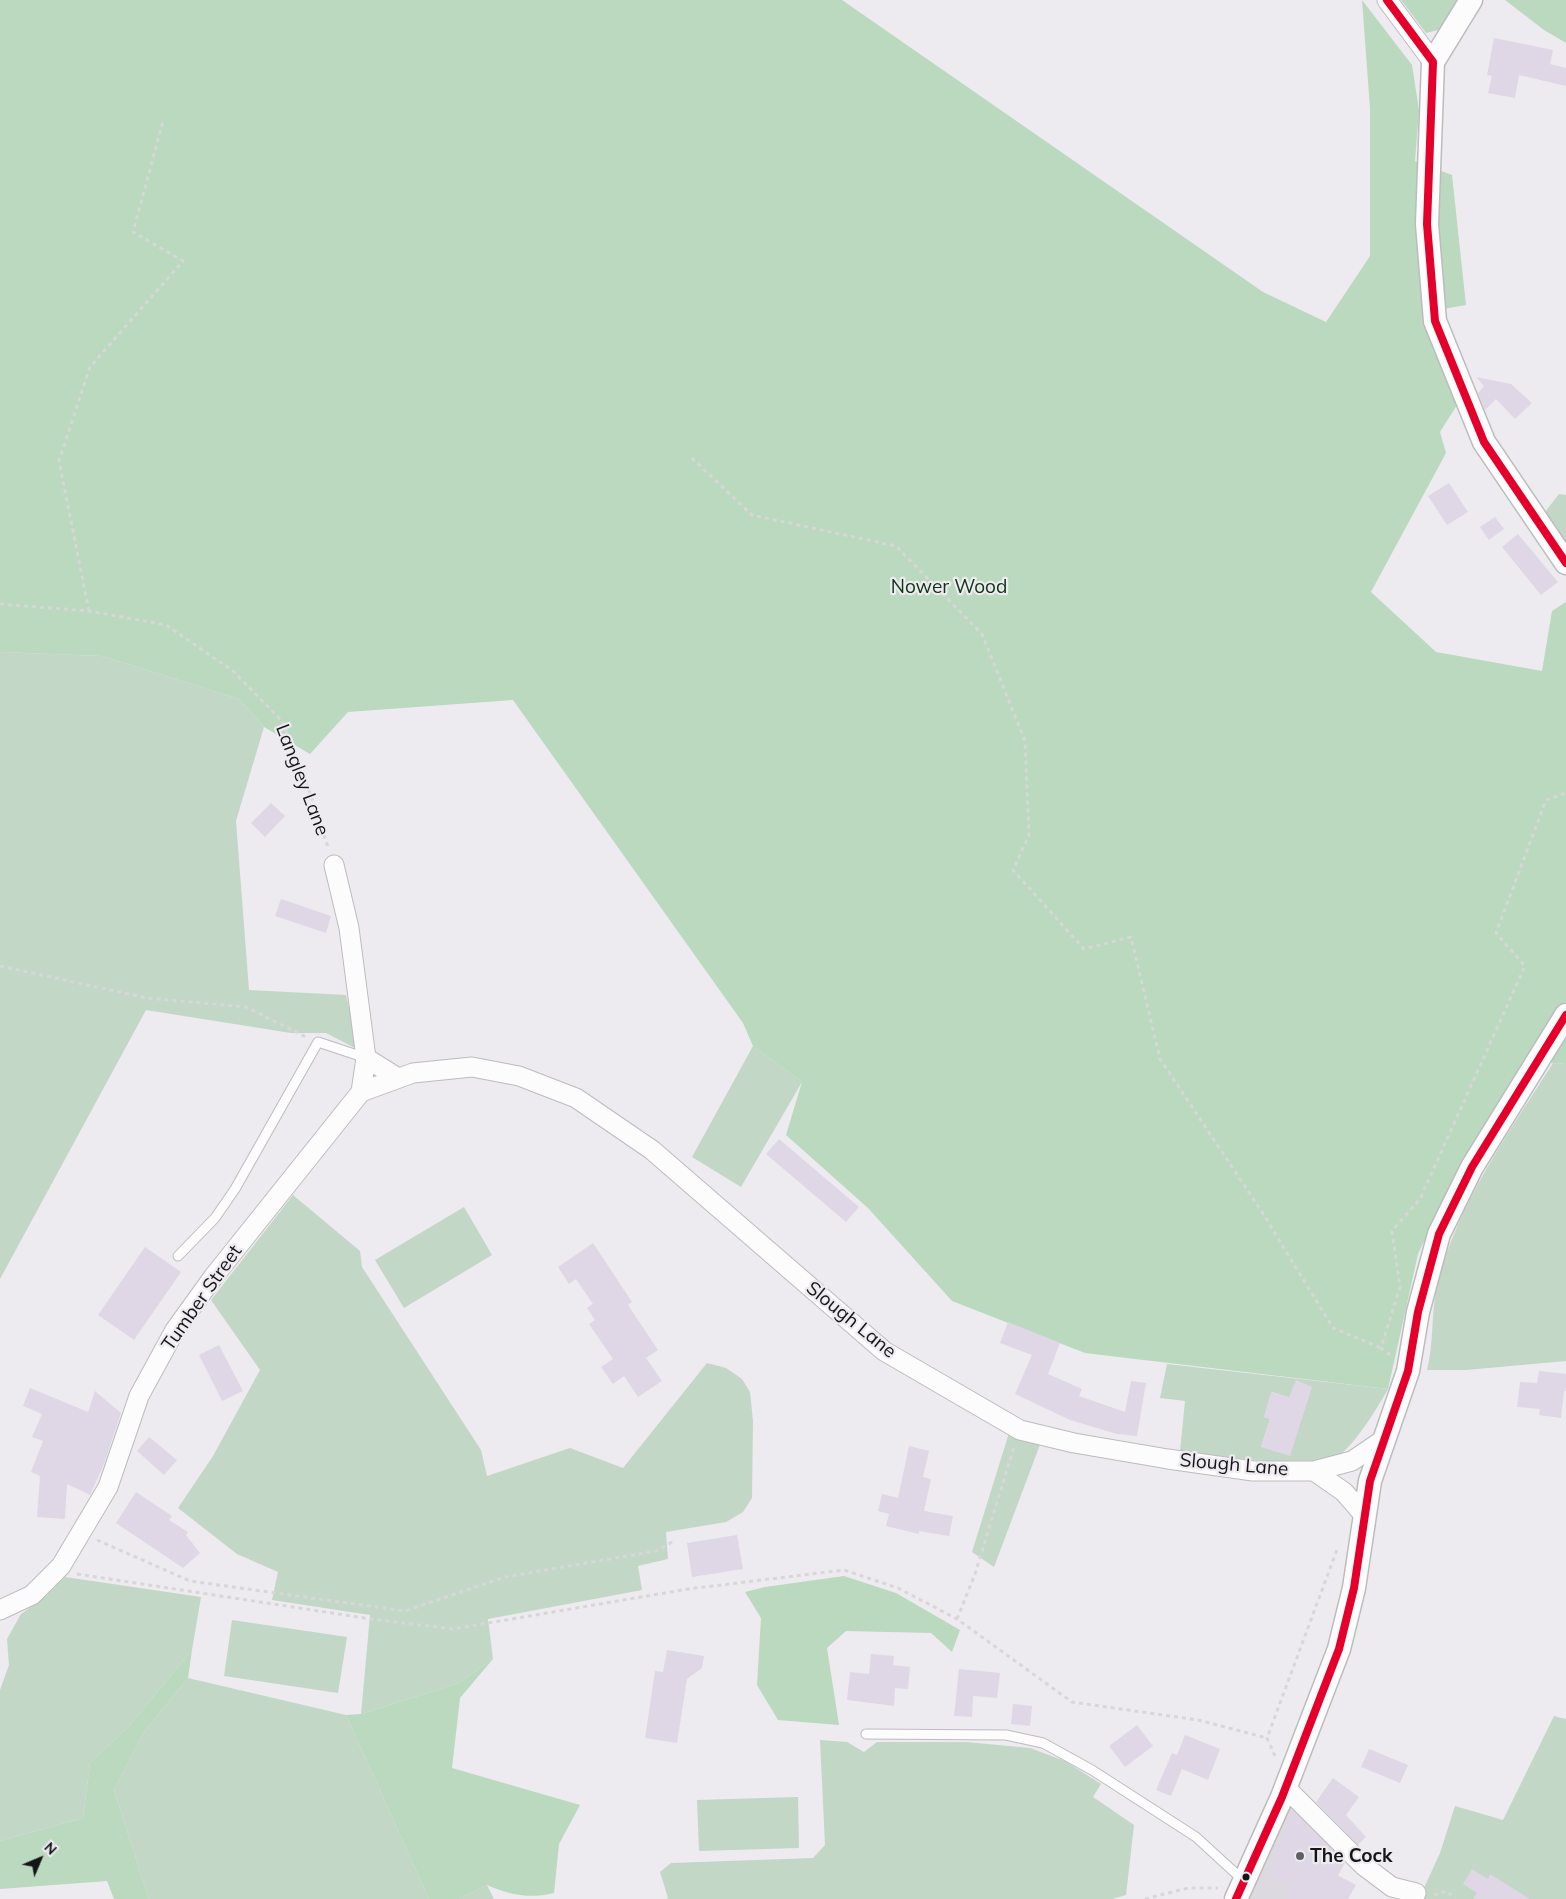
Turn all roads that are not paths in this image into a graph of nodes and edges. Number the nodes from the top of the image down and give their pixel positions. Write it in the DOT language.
graph roads {
  1 [pos="1387,0"];
  2 [pos="1471,0"];
  3 [pos="1433,62"];
  4 [pos="1566,563"];
  5 [pos="334,865"];
  6 [pos="1566,1015"];
  7 [pos="366,1058"];
  8 [pos="398,1078"];
  9 [pos="361,1092"];
  10 [pos="178,1256"];
  11 [pos="1384,1440"];
  12 [pos="1314,1471"];
  13 [pos="1364,1515"];
  14 [pos="0,1610"];
  15 [pos="866,1734"];
  16 [pos="1286,1788"];
  17 [pos="1240,1889"];
  18 [pos="1422,1895"];
  1 -- 3 [label="street"];
  2 -- 3 [label="street"];
  3 -- 4 [label="street"];
  5 -- 7 [label="street"];
  6 -- 11 [label="street"];
  7 -- 8 [label="street"];
  7 -- 9 [label="street"];
  7 -- 10 [label="lane"];
  8 -- 9 [label="street, Slough Lane"];
  8 -- 12 [label="street, Slough Lane"];
  9 -- 14 [label="street, Tumber Street"];
  11 -- 12 [label="street, Slough Lane"];
  11 -- 13 [label="street"];
  12 -- 13 [label="street"];
  13 -- 16 [label="street"];
  15 -- 17 [label="lane"];
  16 -- 17 [label="street"];
  16 -- 18 [label="street"];
}
